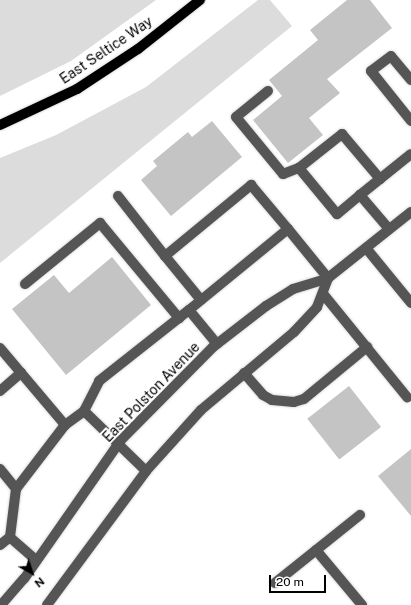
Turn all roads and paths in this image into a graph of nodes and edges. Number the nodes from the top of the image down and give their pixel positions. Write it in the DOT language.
graph roads {
  1 [pos="200,0"];
  2 [pos="411,80"];
  3 [pos="268,91"];
  4 [pos="411,121"];
  5 [pos="0,125"];
  6 [pos="411,154"];
  7 [pos="299,168"];
  8 [pos="380,179"];
  9 [pos="360,195"];
  10 [pos="118,196"];
  11 [pos="411,212"];
  12 [pos="288,229"];
  13 [pos="389,230"];
  14 [pos="366,248"];
  15 [pos="166,256"];
  16 [pos="328,278"];
  17 [pos="24,284"];
  18 [pos="324,295"];
  19 [pos="201,300"];
  20 [pos="411,303"];
  21 [pos="189,310"];
  22 [pos="178,318"];
  23 [pos="217,344"];
  24 [pos="367,347"];
  25 [pos="0,348"];
  26 [pos="21,373"];
  27 [pos="244,373"];
  28 [pos="0,391"];
  29 [pos="407,397"];
  30 [pos="84,411"];
  31 [pos="65,425"];
  32 [pos="119,443"];
  33 [pos="0,469"];
  34 [pos="146,471"];
  35 [pos="16,489"];
  36 [pos="360,515"];
  37 [pos="10,537"];
  38 [pos="0,545"];
  39 [pos="316,550"];
  40 [pos="36,560"];
  41 [pos="275,583"];
  42 [pos="1,605"];
  43 [pos="47,605"];
  44 [pos="362,605"];
  1 -- 5 [label="main road, East Seltice Way"];
  2 -- 4 [label="street"];
  3 -- 7 [label="street"];
  6 -- 8 [label="street"];
  7 -- 8 [label="street"];
  7 -- 9 [label="street"];
  8 -- 9 [label="street"];
  9 -- 13 [label="street"];
  10 -- 15 [label="street"];
  11 -- 13 [label="street, East Polston Avenue"];
  12 -- 15 [label="street"];
  12 -- 16 [label="street"];
  12 -- 19 [label="street"];
  13 -- 14 [label="street, East Polston Avenue"];
  14 -- 16 [label="street, East Polston Avenue"];
  14 -- 20 [label="street"];
  15 -- 19 [label="street"];
  16 -- 18 [label="street"];
  16 -- 23 [label="street, East Polston Avenue"];
  17 -- 22 [label="street"];
  18 -- 24 [label="street"];
  18 -- 27 [label="street"];
  19 -- 21 [label="street"];
  21 -- 22 [label="street"];
  21 -- 23 [label="street"];
  22 -- 30 [label="street"];
  23 -- 32 [label="street, East Polston Avenue"];
  24 -- 27 [label="street"];
  24 -- 29 [label="street"];
  25 -- 26 [label="street"];
  26 -- 28 [label="street"];
  26 -- 31 [label="street"];
  27 -- 34 [label="street"];
  30 -- 31 [label="street"];
  30 -- 32 [label="street"];
  31 -- 35 [label="street"];
  32 -- 34 [label="street"];
  32 -- 40 [label="street, East Polston Avenue"];
  33 -- 35 [label="street"];
  34 -- 43 [label="street"];
  35 -- 37 [label="street"];
  36 -- 39 [label="street"];
  37 -- 38 [label="street"];
  37 -- 40 [label="street"];
  39 -- 41 [label="street"];
  39 -- 44 [label="street"];
  40 -- 42 [label="street, East Polston Avenue"];
}
